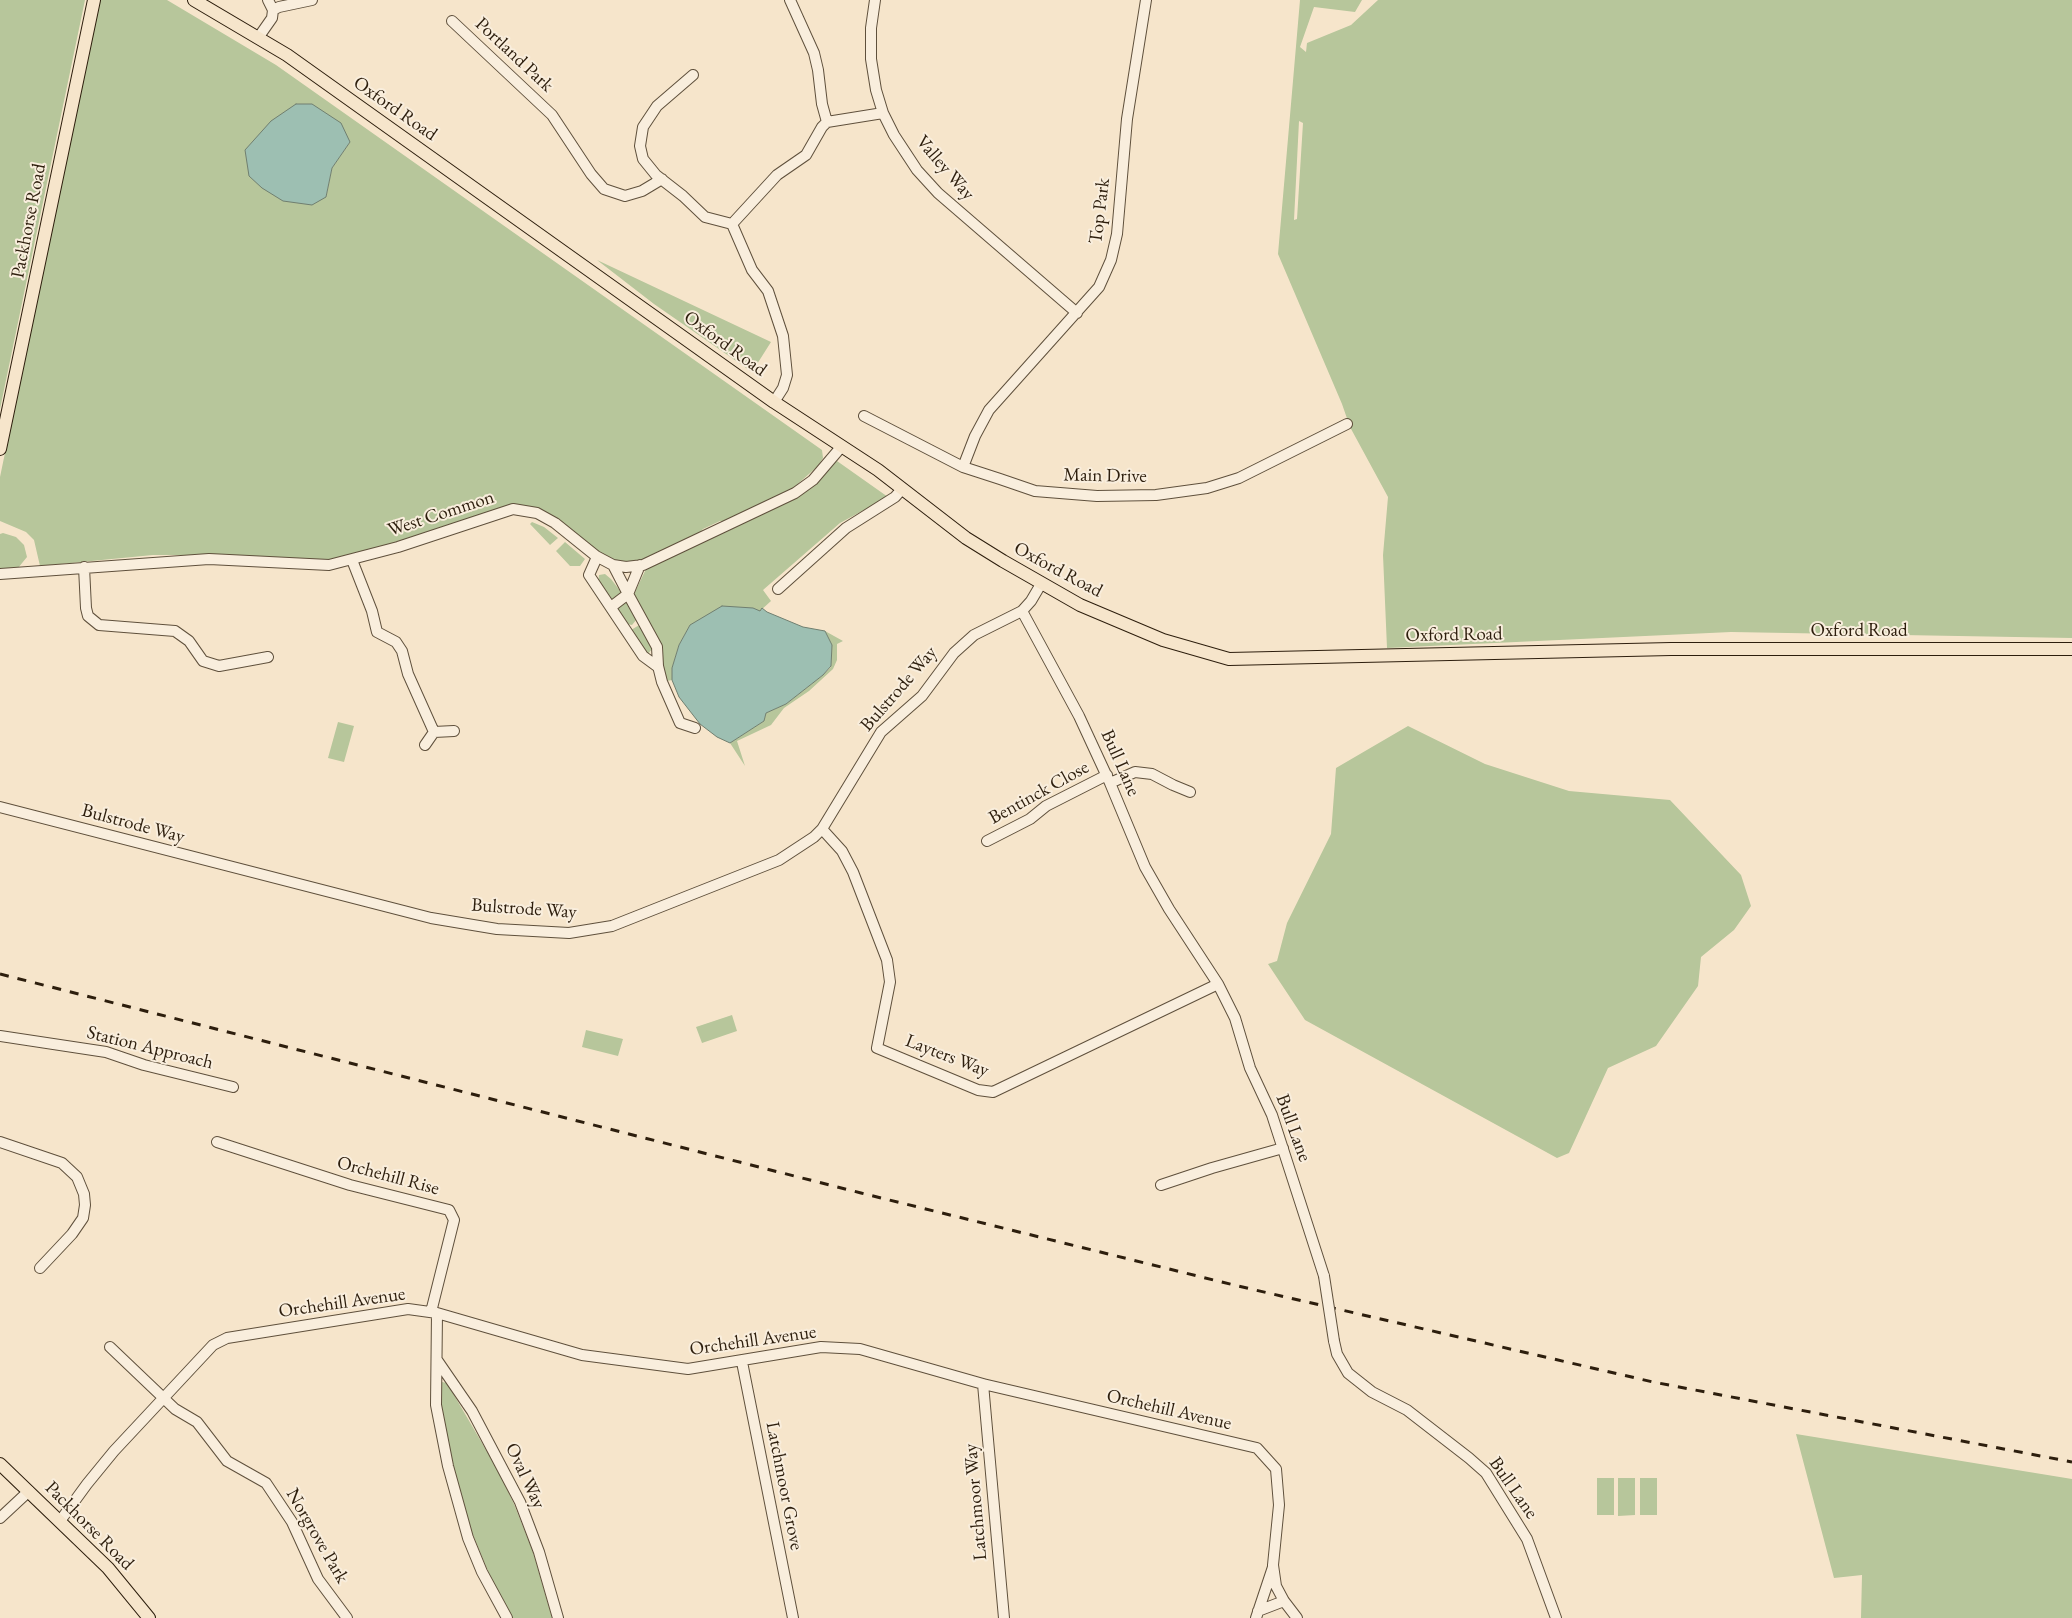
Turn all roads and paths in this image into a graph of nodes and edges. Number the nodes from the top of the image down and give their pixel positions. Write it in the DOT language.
graph roads {
  1 [pos="94,0"];
  2 [pos="194,0"];
  3 [pos="312,0"];
  4 [pos="790,0"];
  5 [pos="875,0"];
  6 [pos="1146,0"];
  7 [pos="269,3"];
  8 [pos="452,21"];
  9 [pos="258,38"];
  10 [pos="693,75"];
  11 [pos="883,113"];
  12 [pos="827,122"];
  13 [pos="662,179"];
  14 [pos="732,224"];
  15 [pos="1077,312"];
  16 [pos="774,402"];
  17 [pos="864,416"];
  18 [pos="1346,424"];
  19 [pos="842,446"];
  20 [pos="0,449"];
  21 [pos="963,466"];
  22 [pos="902,489"];
  23 [pos="597,557"];
  24 [pos="352,560"];
  25 [pos="613,565"];
  26 [pos="640,566"];
  27 [pos="84,567"];
  28 [pos="0,574"];
  29 [pos="1042,584"];
  30 [pos="778,589"];
  31 [pos="628,594"];
  32 [pos="611,607"];
  33 [pos="1022,611"];
  34 [pos="642,619"];
  35 [pos="627,630"];
  36 [pos="2072,649"];
  37 [pos="268,658"];
  38 [pos="658,666"];
  39 [pos="695,728"];
  40 [pos="454,731"];
  41 [pos="434,732"];
  42 [pos="425,745"];
  43 [pos="1109,779"];
  44 [pos="1190,792"];
  45 [pos="0,807"];
  46 [pos="822,829"];
  47 [pos="988,841"];
  48 [pos="1218,984"];
  49 [pos="0,1036"];
  50 [pos="233,1087"];
  51 [pos="0,1142"];
  52 [pos="217,1142"];
  53 [pos="1283,1148"];
  54 [pos="1161,1185"];
  55 [pos="40,1268"];
  56 [pos="434,1313"];
  57 [pos="110,1347"];
  58 [pos="437,1360"];
  59 [pos="742,1362"];
  60 [pos="983,1384"];
  61 [pos="164,1398"];
  62 [pos="0,1464"];
  63 [pos="29,1491"];
  64 [pos="0,1518"];
  65 [pos="60,1521"];
  66 [pos="1273,1565"];
  67 [pos="1284,1601"];
  68 [pos="1257,1614"];
  69 [pos="149,1618"];
  70 [pos="347,1618"];
  71 [pos="507,1618"];
  72 [pos="558,1618"];
  73 [pos="793,1618"];
  74 [pos="1004,1618"];
  75 [pos="1297,1618"];
  76 [pos="1556,1618"];
  1 -- 20 [label="main road, Packhorse Road"];
  2 -- 9 [label="main road, Oxford Road"];
  3 -- 7 [label="street"];
  4 -- 12 [label="street"];
  5 -- 11 [label="street, Valley Way"];
  6 -- 15 [label="street, Top Park"];
  7 -- 9 [label="street"];
  8 -- 13 [label="street, Portland Park"];
  9 -- 16 [label="main road, Oxford Road"];
  10 -- 13 [label="street"];
  11 -- 12 [label="street"];
  11 -- 15 [label="street, Valley Way"];
  12 -- 14 [label="street"];
  13 -- 14 [label="street"];
  14 -- 16 [label="street"];
  15 -- 21 [label="street, Top Park"];
  16 -- 19 [label="main road, Oxford Road"];
  17 -- 21 [label="street, Main Drive"];
  18 -- 21 [label="street, Main Drive"];
  19 -- 22 [label="main road, Oxford Road"];
  19 -- 26 [label="street, West Common"];
  22 -- 29 [label="main road, Oxford Road"];
  22 -- 30 [label="street"];
  23 -- 24 [label="street, West Common"];
  23 -- 25 [label="street, West Common"];
  23 -- 32 [label="street"];
  24 -- 27 [label="street, West Common"];
  24 -- 41 [label="street"];
  25 -- 26 [label="street, West Common"];
  25 -- 31 [label="street"];
  26 -- 31 [label="street"];
  27 -- 28 [label="street, West Common"];
  27 -- 37 [label="street"];
  29 -- 33 [label="street, Bulstrode Way"];
  29 -- 36 [label="main road, Oxford Road"];
  31 -- 32 [label="street"];
  31 -- 34 [label="street"];
  32 -- 35 [label="street"];
  33 -- 43 [label="street, Bull Lane"];
  33 -- 46 [label="street, Bulstrode Way"];
  34 -- 35 [label="street"];
  34 -- 38 [label="street"];
  35 -- 38 [label="street"];
  38 -- 39 [label="street"];
  40 -- 41 [label="street"];
  41 -- 42 [label="street"];
  43 -- 44 [label="street, Bentinck Close"];
  43 -- 47 [label="street, Bentinck Close"];
  43 -- 48 [label="street, Bull Lane"];
  45 -- 46 [label="street, Bulstrode Way"];
  46 -- 48 [label="street, Layters Way"];
  48 -- 53 [label="street, Bull Lane"];
  49 -- 50 [label="street, Station Approach"];
  51 -- 55 [label="street"];
  52 -- 56 [label="street, Orchehill Rise"];
  53 -- 54 [label="street"];
  53 -- 76 [label="street, Bull Lane, bridge"];
  56 -- 58 [label="street"];
  56 -- 59 [label="street, Orchehill Avenue"];
  56 -- 61 [label="street, Orchehill Avenue"];
  57 -- 61 [label="street, Norgrove Park"];
  58 -- 71 [label="street"];
  58 -- 72 [label="street, Oval Way"];
  59 -- 60 [label="street, Orchehill Avenue"];
  59 -- 73 [label="street, Latchmoor Grove"];
  60 -- 66 [label="street, Orchehill Avenue"];
  60 -- 74 [label="street, Latchmoor Way"];
  61 -- 65 [label="street, Orchehill Avenue"];
  61 -- 70 [label="street, Norgrove Park"];
  62 -- 63 [label="main road, Packhorse Road"];
  63 -- 64 [label="street"];
  63 -- 65 [label="main road, Packhorse Road"];
  65 -- 69 [label="main road, Packhorse Road"];
  66 -- 67 [label="street, Orchehill Avenue"];
  66 -- 68 [label="street"];
  67 -- 68 [label="street"];
  67 -- 75 [label="street, Orchehill Avenue"];
}
